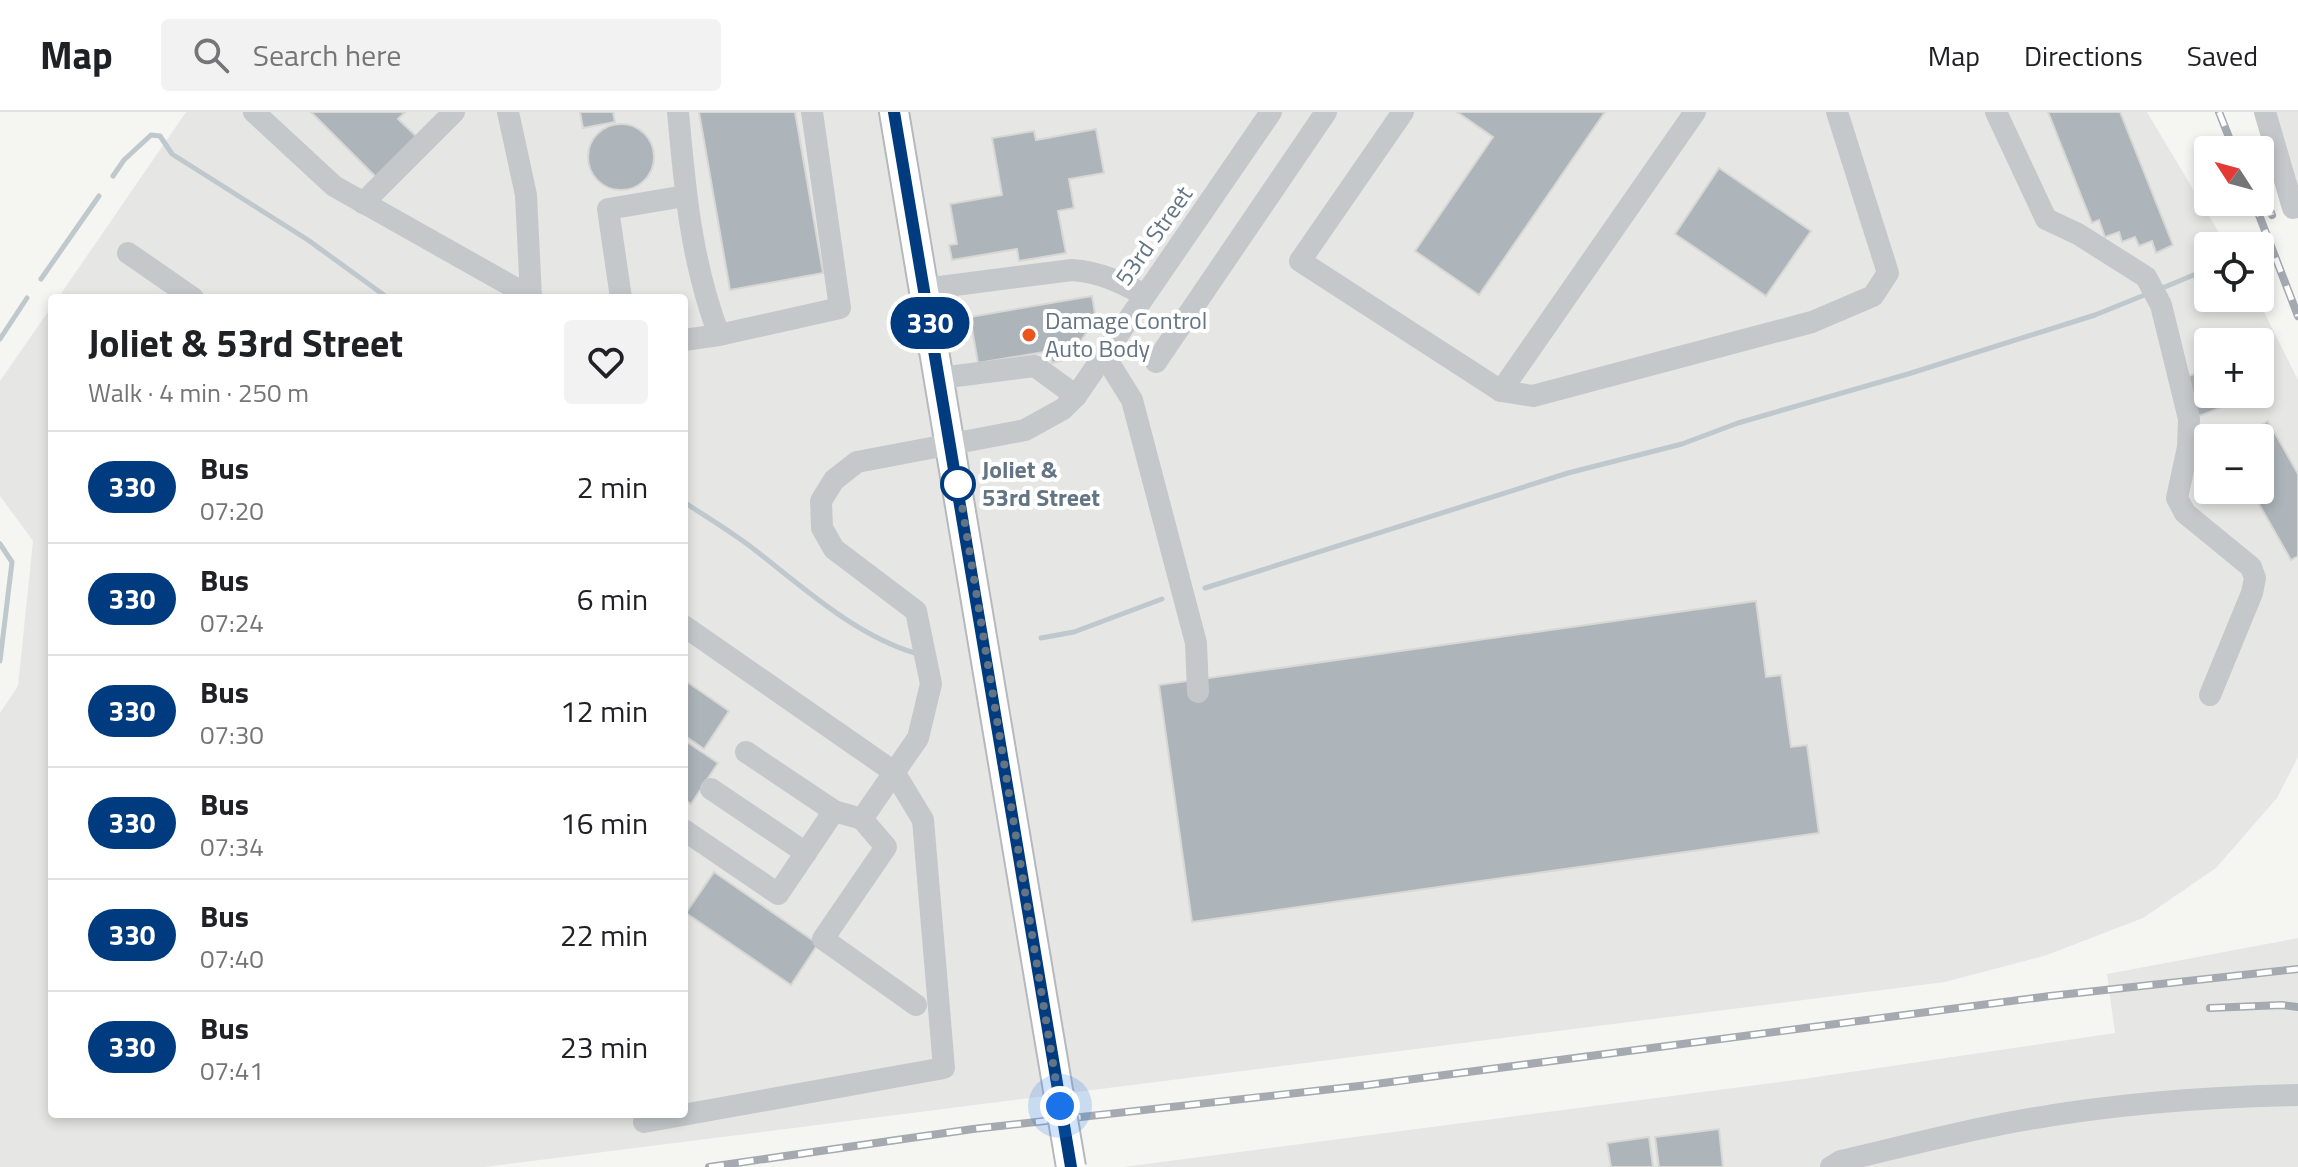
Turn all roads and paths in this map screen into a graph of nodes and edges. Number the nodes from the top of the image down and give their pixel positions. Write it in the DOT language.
graph roads {
  1 [pos="254,112"];
  2 [pos="454,112"];
  3 [pos="508,112"];
  4 [pos="678,112"];
  5 [pos="812,112"];
  6 [pos="894,112"];
  7 [pos="1271,112"];
  8 [pos="1326,112"];
  9 [pos="1403,112"];
  10 [pos="1695,112"];
  11 [pos="1837,112"];
  12 [pos="1996,112"];
  13 [pos="2265,112"];
  14 [pos="685,196"];
  15 [pos="363,203"];
  16 [pos="2293,208"];
  17 [pos="128,253"];
  18 [pos="924,289"];
  19 [pos="187,294"];
  20 [pos="526,294"];
  21 [pos="531,294"];
  22 [pos="620,294"];
  23 [pos="1145,295"];
  24 [pos="719,335"];
  25 [pos="688,339"];
  26 [pos="1104,355"];
  27 [pos="1156,362"];
  28 [pos="940,378"];
  29 [pos="1501,391"];
  30 [pos="1076,396"];
  31 [pos="952,444"];
  32 [pos="688,629"];
  33 [pos="1198,692"];
  34 [pos="2210,695"];
  35 [pos="746,752"];
  36 [pos="894,772"];
  37 [pos="711,789"];
  38 [pos="834,811"];
  39 [pos="862,819"];
  40 [pos="688,833"];
  41 [pos="806,853"];
  42 [pos="916,1005"];
  43 [pos="2298,1095"];
  44 [pos="688,1114"];
  45 [pos="666,1118"];
  46 [pos="644,1122"];
  47 [pos="1071,1167"];
  48 [pos="1831,1167"];
  1 -- 15 [label="street"];
  2 -- 15 [label="street"];
  3 -- 21 [label="street"];
  4 -- 14 [label="street"];
  5 -- 24 [label="street"];
  6 -- 18 [label="main road"];
  7 -- 23 [label="street, 53rd Street"];
  8 -- 27 [label="street"];
  9 -- 29 [label="street"];
  10 -- 29 [label="street"];
  11 -- 29 [label="street"];
  12 -- 34 [label="street"];
  13 -- 16 [label="street"];
  14 -- 22 [label="street"];
  14 -- 24 [label="street"];
  15 -- 20 [label="street"];
  17 -- 19 [label="street"];
  18 -- 23 [label="street"];
  18 -- 28 [label="main road"];
  23 -- 26 [label="street, 53rd Street"];
  24 -- 25 [label="street"];
  26 -- 30 [label="street, 53rd Street"];
  26 -- 33 [label="street"];
  28 -- 30 [label="street"];
  28 -- 31 [label="main road"];
  30 -- 31 [label="street, 53rd Street"];
  31 -- 36 [label="street, 53rd Street"];
  31 -- 47 [label="main road, bridge"];
  32 -- 36 [label="street"];
  35 -- 38 [label="street"];
  36 -- 39 [label="street, 53rd Street"];
  36 -- 44 [label="street"];
  37 -- 41 [label="street"];
  38 -- 39 [label="street"];
  38 -- 41 [label="street"];
  39 -- 42 [label="street"];
  40 -- 41 [label="street"];
  43 -- 48 [label="street"];
  45 -- 46 [label="street"];
}
